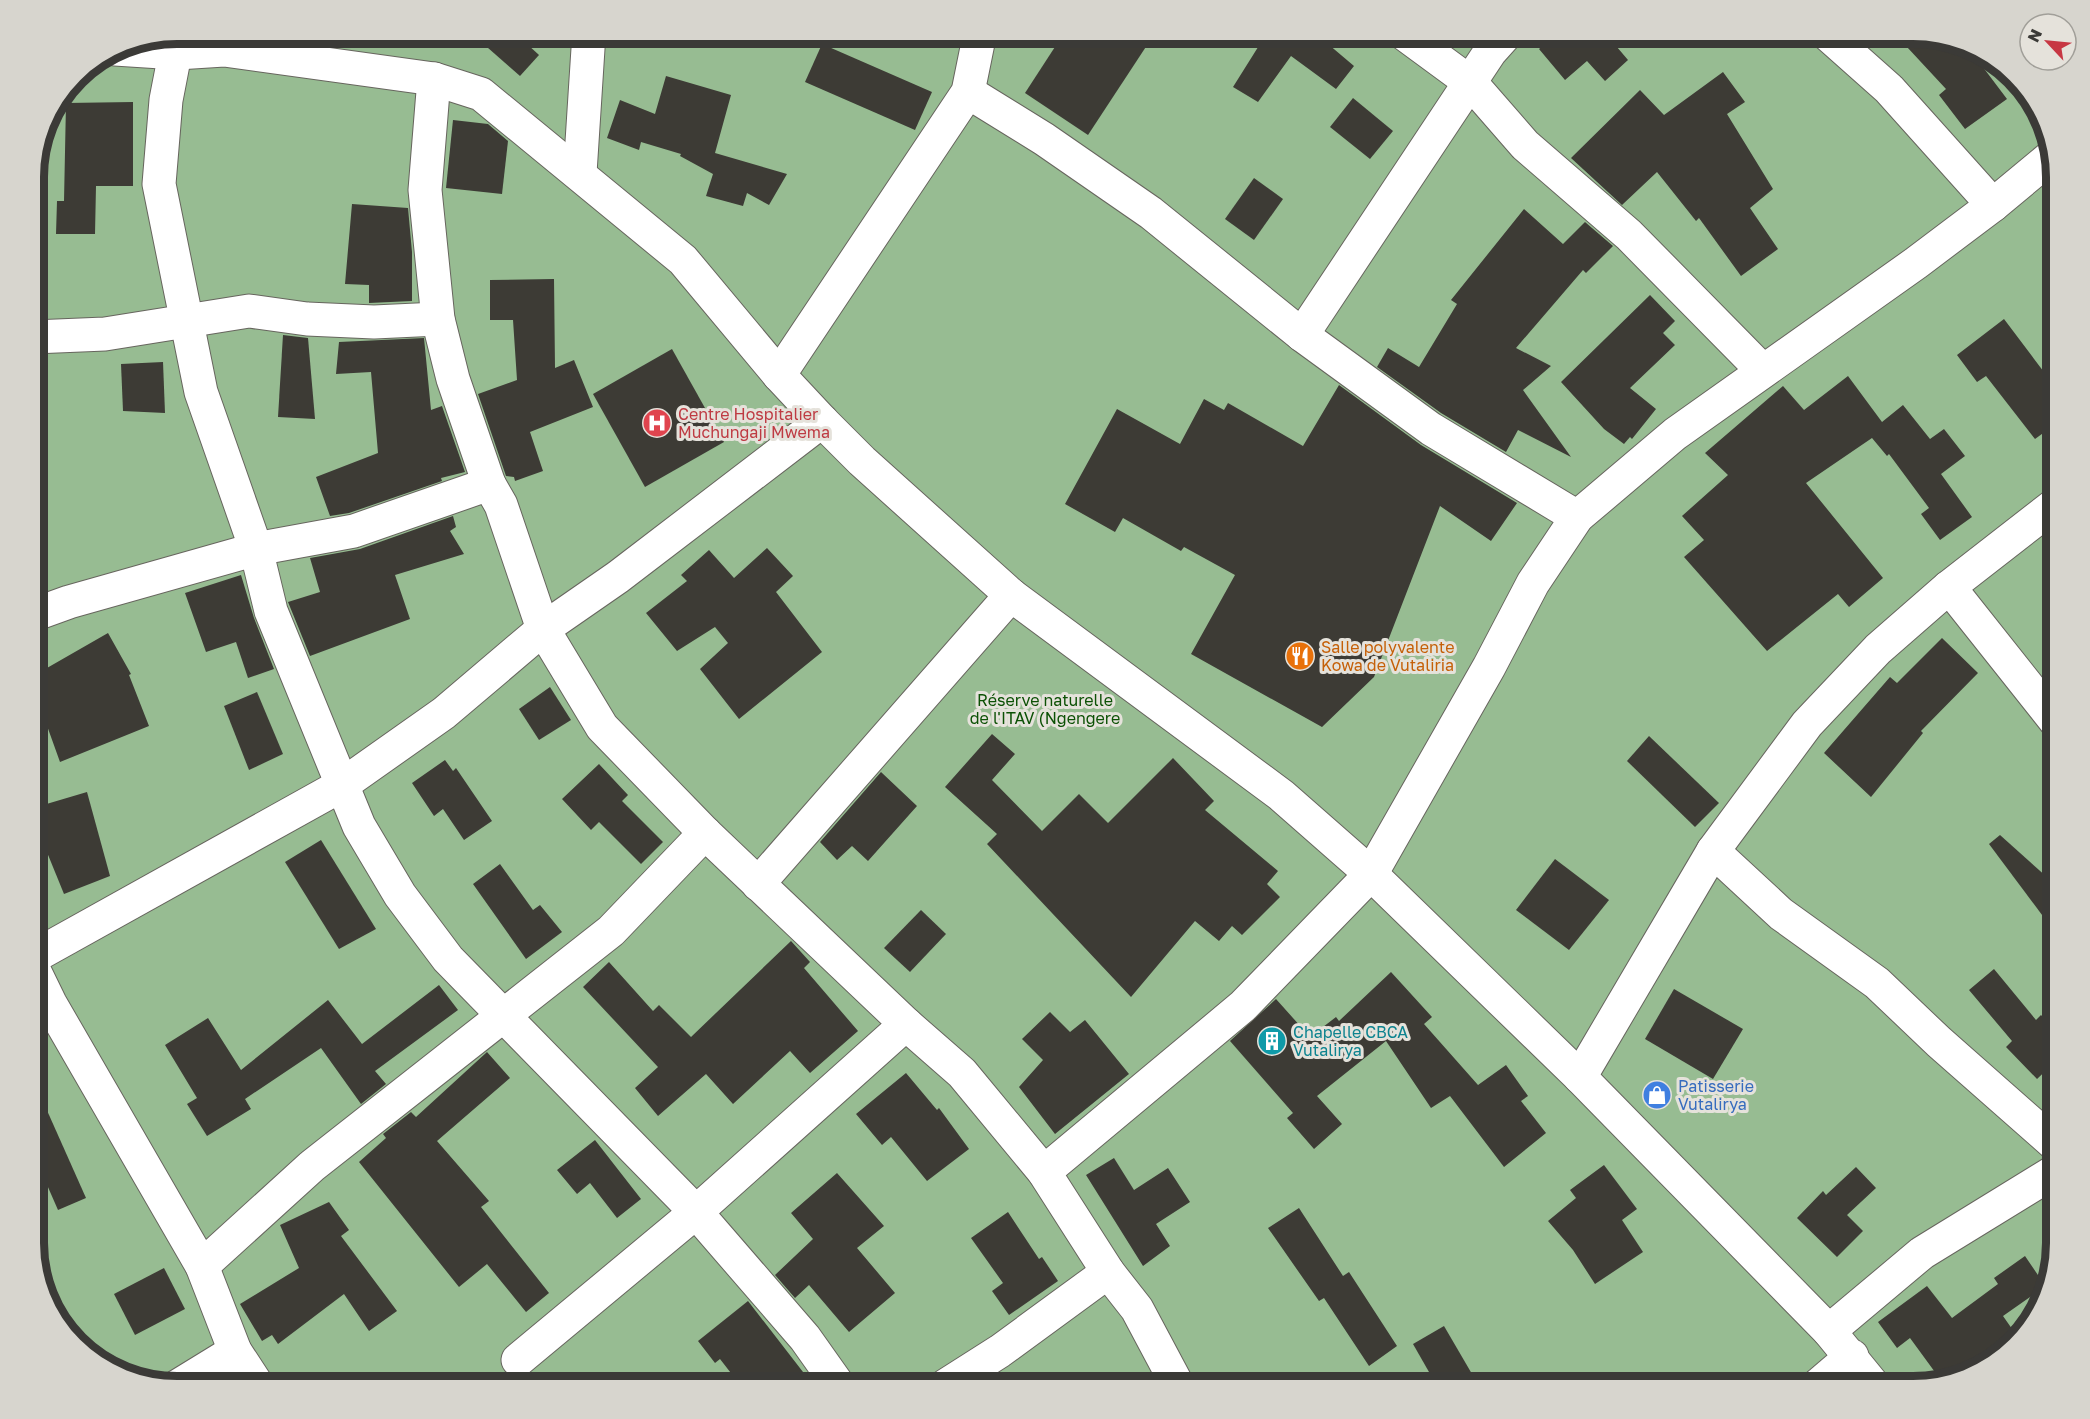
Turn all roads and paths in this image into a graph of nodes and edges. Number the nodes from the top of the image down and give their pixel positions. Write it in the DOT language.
graph roads {
  1 [pos="178,44"];
  2 [pos="185,44"];
  3 [pos="588,44"];
  4 [pos="978,44"];
  5 [pos="1418,44"];
  6 [pos="1497,44"];
  7 [pos="1838,44"];
  8 [pos="434,79"];
  9 [pos="1471,82"];
  10 [pos="968,92"];
  11 [pos="2045,162"];
  12 [pos="580,173"];
  13 [pos="1993,205"];
  14 [pos="438,319"];
  15 [pos="187,323"];
  16 [pos="1302,334"];
  17 [pos="44,337"];
  18 [pos="1762,370"];
  19 [pos="779,375"];
  20 [pos="822,421"];
  21 [pos="489,484"];
  22 [pos="2046,512"];
  23 [pos="1577,517"];
  24 [pos="256,549"];
  25 [pos="1949,587"];
  26 [pos="1011,595"];
  27 [pos="44,611"];
  28 [pos="543,629"];
  29 [pos="2046,709"];
  30 [pos="342,785"];
  31 [pos="705,833"];
  32 [pos="1713,851"];
  33 [pos="1371,874"];
  34 [pos="758,884"];
  35 [pos="44,951"];
  36 [pos="44,991"];
  37 [pos="502,1015"];
  38 [pos="906,1024"];
  39 [pos="1580,1077"];
  40 [pos="2046,1136"];
  41 [pos="1044,1172"];
  42 [pos="2046,1177"];
  43 [pos="696,1212"];
  44 [pos="202,1266"];
  45 [pos="1108,1272"];
  46 [pos="1828,1331"];
  47 [pos="235,1351"];
  48 [pos="1852,1356"];
  49 [pos="519,1360"];
  50 [pos="194,1376"];
  51 [pos="251,1376"];
  52 [pos="833,1376"];
  53 [pos="961,1376"];
  54 [pos="1173,1376"];
  55 [pos="1829,1376"];
  56 [pos="1867,1376"];
  1 -- 15 [label="street"];
  2 -- 8 [label="street"];
  3 -- 12 [label="street"];
  4 -- 10 [label="street"];
  5 -- 9 [label="street"];
  6 -- 9 [label="street"];
  7 -- 13 [label="street"];
  8 -- 12 [label="street"];
  8 -- 14 [label="street"];
  9 -- 16 [label="street"];
  9 -- 18 [label="street"];
  10 -- 16 [label="street"];
  10 -- 19 [label="street"];
  11 -- 13 [label="street"];
  12 -- 19 [label="street"];
  13 -- 18 [label="street"];
  14 -- 15 [label="street"];
  14 -- 21 [label="street"];
  15 -- 17 [label="street"];
  15 -- 24 [label="street"];
  16 -- 23 [label="street"];
  18 -- 23 [label="street"];
  19 -- 20 [label="street"];
  20 -- 26 [label="street"];
  20 -- 28 [label="street"];
  21 -- 24 [label="street"];
  21 -- 28 [label="street"];
  22 -- 25 [label="street"];
  23 -- 33 [label="street"];
  24 -- 27 [label="street"];
  24 -- 30 [label="street"];
  25 -- 29 [label="street"];
  25 -- 32 [label="street"];
  26 -- 33 [label="street"];
  26 -- 34 [label="street"];
  28 -- 30 [label="street"];
  28 -- 31 [label="street"];
  30 -- 35 [label="street"];
  30 -- 37 [label="street"];
  31 -- 34 [label="street"];
  31 -- 37 [label="street"];
  32 -- 39 [label="street"];
  32 -- 40 [label="street"];
  33 -- 39 [label="street"];
  33 -- 41 [label="street"];
  34 -- 38 [label="street"];
  36 -- 44 [label="street"];
  37 -- 43 [label="street"];
  37 -- 44 [label="street"];
  38 -- 41 [label="street"];
  38 -- 43 [label="street"];
  39 -- 46 [label="street"];
  41 -- 45 [label="street"];
  42 -- 46 [label="street"];
  43 -- 49 [label="street"];
  43 -- 52 [label="street"];
  44 -- 47 [label="street"];
  45 -- 53 [label="street"];
  45 -- 54 [label="street"];
  46 -- 48 [label="street"];
  47 -- 50 [label="street"];
  47 -- 51 [label="street"];
  48 -- 55 [label="street"];
  48 -- 56 [label="street"];
}
